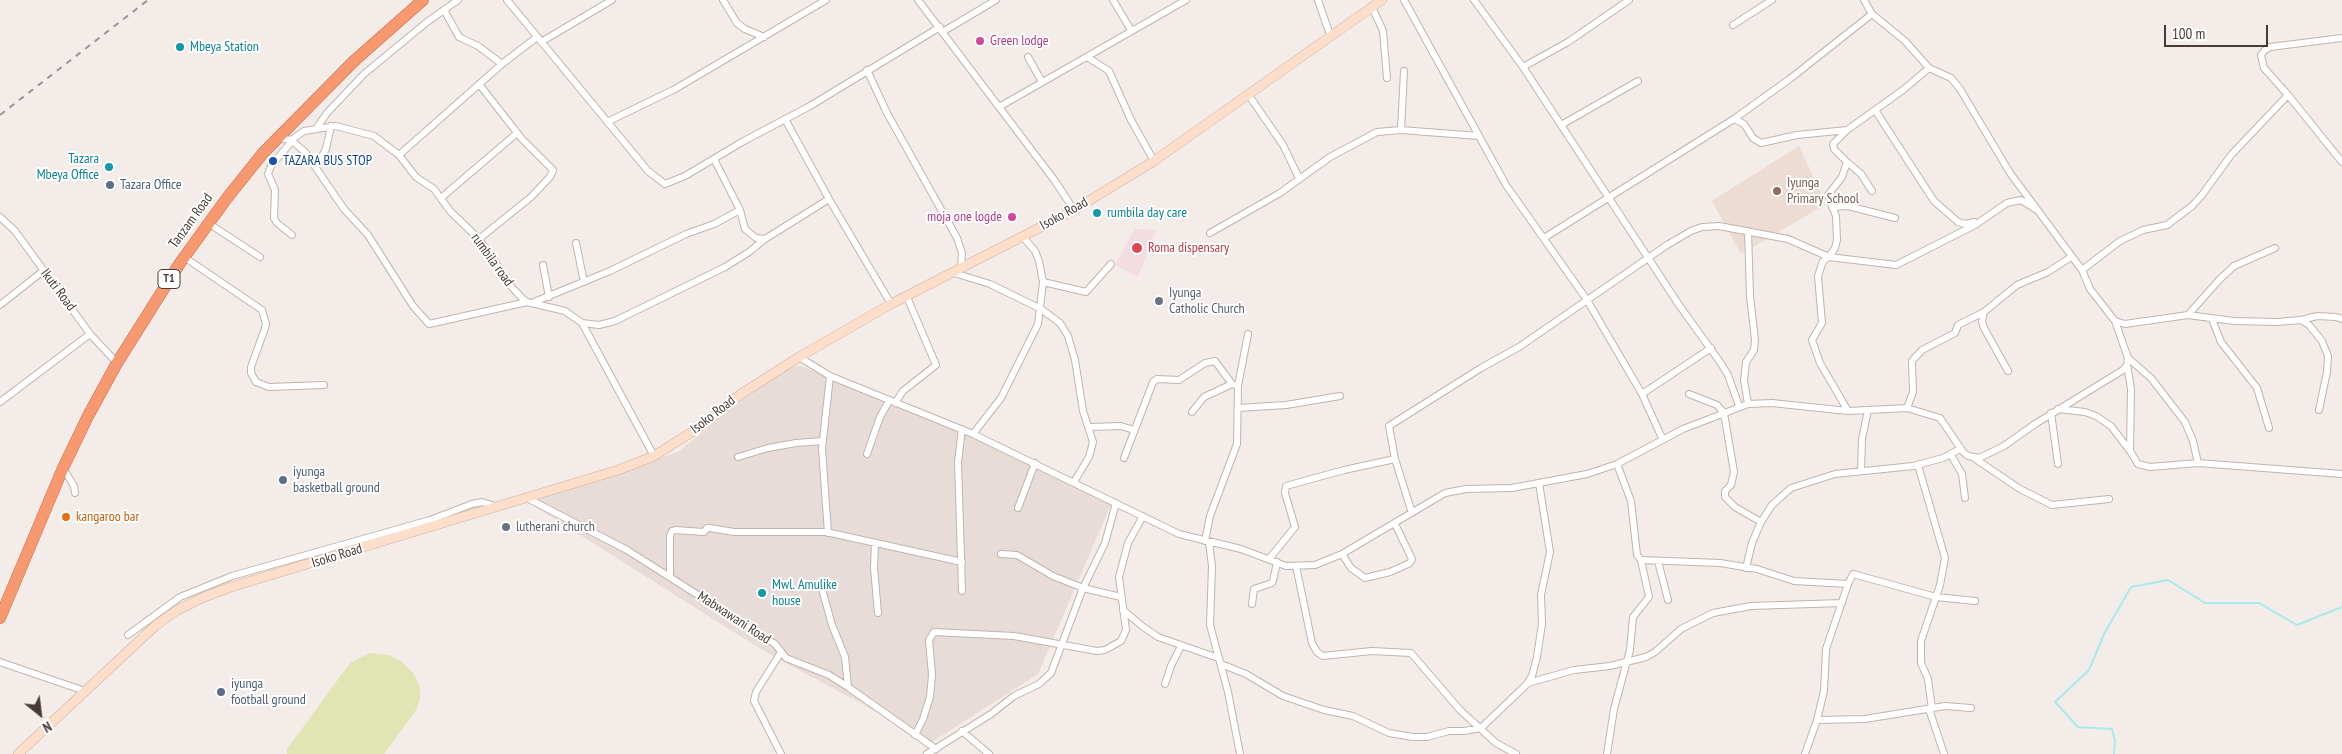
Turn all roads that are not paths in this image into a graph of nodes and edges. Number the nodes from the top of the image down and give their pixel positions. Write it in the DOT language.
graph roads {
  1 [pos="423,0"];
  2 [pos="458,0"];
  3 [pos="507,0"];
  4 [pos="612,0"];
  5 [pos="723,0"];
  6 [pos="826,0"];
  7 [pos="918,0"];
  8 [pos="996,0"];
  9 [pos="1113,0"];
  10 [pos="1186,0"];
  11 [pos="1318,0"];
  12 [pos="1382,0"];
  13 [pos="1404,0"];
  14 [pos="1474,0"];
  15 [pos="1629,0"];
  16 [pos="1772,0"];
  17 [pos="1864,0"];
  18 [pos="1372,7"];
  19 [pos="444,10"];
  20 [pos="1872,14"];
  21 [pos="1733,25"];
  22 [pos="942,29"];
  23 [pos="1131,30"];
  24 [pos="1330,35"];
  25 [pos="764,37"];
  26 [pos="2342,38"];
  27 [pos="539,40"];
  28 [pos="1028,57"];
  29 [pos="1087,57"];
  30 [pos="502,64"];
  31 [pos="1523,66"];
  32 [pos="1929,68"];
  33 [pos="867,70"];
  34 [pos="1404,71"];
  35 [pos="1387,78"];
  36 [pos="1638,81"];
  37 [pos="1042,82"];
  38 [pos="479,84"];
  39 [pos="1248,94"];
  40 [pos="2288,95"];
  41 [pos="999,107"];
  42 [pos="1875,110"];
  43 [pos="786,119"];
  44 [pos="1734,119"];
  45 [pos="607,122"];
  46 [pos="1561,125"];
  47 [pos="331,126"];
  48 [pos="316,128"];
  49 [pos="1401,130"];
  50 [pos="1847,130"];
  51 [pos="517,133"];
  52 [pos="1479,136"];
  53 [pos="278,138"];
  54 [pos="292,140"];
  55 [pos="399,155"];
  56 [pos="714,159"];
  57 [pos="1154,161"];
  58 [pos="1847,162"];
  59 [pos="2342,162"];
  60 [pos="316,167"];
  61 [pos="1299,178"];
  62 [pos="1872,191"];
  63 [pos="1608,197"];
  64 [pos="441,198"];
  65 [pos="829,199"];
  66 [pos="1832,207"];
  67 [pos="740,210"];
  68 [pos="1074,210"];
  69 [pos="2037,210"];
  70 [pos="0,217"];
  71 [pos="1895,218"];
  72 [pos="1980,220"];
  73 [pos="208,223"];
  74 [pos="1748,232"];
  75 [pos="1210,233"];
  76 [pos="292,235"];
  77 [pos="1023,237"];
  78 [pos="1544,238"];
  79 [pos="765,239"];
  80 [pos="479,240"];
  81 [pos="576,243"];
  82 [pos="2275,248"];
  83 [pos="184,257"];
  84 [pos="260,257"];
  85 [pos="1829,257"];
  86 [pos="2071,257"];
  87 [pos="1649,258"];
  88 [pos="1111,264"];
  89 [pos="543,265"];
  90 [pos="2082,270"];
  91 [pos="43,271"];
  92 [pos="958,271"];
  93 [pos="584,282"];
  94 [pos="1043,282"];
  95 [pos="549,297"];
  96 [pos="907,297"];
  97 [pos="1587,300"];
  98 [pos="530,302"];
  99 [pos="0,304"];
  100 [pos="892,304"];
  101 [pos="1040,309"];
  102 [pos="1984,312"];
  103 [pos="2188,315"];
  104 [pos="2212,319"];
  105 [pos="2301,320"];
  106 [pos="2342,320"];
  107 [pos="2115,321"];
  108 [pos="582,322"];
  109 [pos="90,334"];
  110 [pos="1248,334"];
  111 [pos="1711,348"];
  112 [pos="799,357"];
  113 [pos="2128,361"];
  114 [pos="117,363"];
  115 [pos="2008,371"];
  116 [pos="830,376"];
  117 [pos="324,385"];
  118 [pos="1235,385"];
  119 [pos="1642,394"];
  120 [pos="1689,394"];
  121 [pos="1340,396"];
  122 [pos="0,402"];
  123 [pos="892,402"];
  124 [pos="1748,404"];
  125 [pos="1739,406"];
  126 [pos="1238,408"];
  127 [pos="1907,408"];
  128 [pos="2058,409"];
  129 [pos="1868,410"];
  130 [pos="2319,410"];
  131 [pos="1848,411"];
  132 [pos="1192,412"];
  133 [pos="1724,413"];
  134 [pos="2051,414"];
  135 [pos="1089,427"];
  136 [pos="2270,428"];
  137 [pos="962,429"];
  138 [pos="1134,430"];
  139 [pos="973,434"];
  140 [pos="1662,438"];
  141 [pos="823,441"];
  142 [pos="1960,449"];
  143 [pos="2130,451"];
  144 [pos="867,454"];
  145 [pos="1951,454"];
  146 [pos="654,456"];
  147 [pos="738,457"];
  148 [pos="1124,458"];
  149 [pos="1973,458"];
  150 [pos="1395,459"];
  151 [pos="1035,463"];
  152 [pos="2198,463"];
  153 [pos="1617,464"];
  154 [pos="2058,464"];
  155 [pos="1918,465"];
  156 [pos="63,468"];
  157 [pos="1861,471"];
  158 [pos="2342,474"];
  159 [pos="1074,482"];
  160 [pos="1538,483"];
  161 [pos="75,493"];
  162 [pos="525,498"];
  163 [pos="1965,498"];
  164 [pos="2109,499"];
  165 [pos="1116,503"];
  166 [pos="495,506"];
  167 [pos="1018,508"];
  168 [pos="1412,513"];
  169 [pos="1142,516"];
  170 [pos="1761,522"];
  171 [pos="1395,524"];
  172 [pos="828,533"];
  173 [pos="1207,542"];
  174 [pos="875,543"];
  175 [pos="1001,554"];
  176 [pos="1342,554"];
  177 [pos="1269,559"];
  178 [pos="1641,560"];
  179 [pos="962,562"];
  180 [pos="1277,562"];
  181 [pos="1658,562"];
  182 [pos="1296,566"];
  183 [pos="1746,568"];
  184 [pos="670,577"];
  185 [pos="1848,584"];
  186 [pos="1083,588"];
  187 [pos="822,589"];
  188 [pos="962,591"];
  189 [pos="1120,597"];
  190 [pos="1936,597"];
  191 [pos="1668,600"];
  192 [pos="1975,601"];
  193 [pos="1842,603"];
  194 [pos="1252,604"];
  195 [pos="1123,610"];
  196 [pos="878,613"];
  197 [pos="0,618"];
  198 [pos="128,635"];
  199 [pos="1062,643"];
  200 [pos="1181,646"];
  201 [pos="781,652"];
  202 [pos="1219,661"];
  203 [pos="1627,661"];
  204 [pos="0,662"];
  205 [pos="1528,683"];
  206 [pos="1165,684"];
  207 [pos="848,687"];
  208 [pos="85,692"];
  209 [pos="1971,708"];
  210 [pos="1931,709"];
  211 [pos="1818,720"];
  212 [pos="1481,728"];
  213 [pos="962,731"];
  214 [pos="915,735"];
  215 [pos="936,749"];
  216 [pos="18,754"];
  217 [pos="781,754"];
  218 [pos="927,754"];
  219 [pos="989,754"];
  220 [pos="1240,754"];
  221 [pos="1516,754"];
  222 [pos="1607,754"];
  223 [pos="1805,754"];
  224 [pos="1944,754"];
  1 -- 53 [label="highway, Tanzam Road / T1"];
  2 -- 19 [label="street"];
  3 -- 27 [label="street"];
  4 -- 27 [label="street"];
  5 -- 25 [label="street"];
  6 -- 25 [label="street"];
  7 -- 22 [label="street"];
  8 -- 22 [label="street"];
  9 -- 23 [label="street"];
  10 -- 23 [label="street"];
  11 -- 24 [label="street"];
  12 -- 18 [label="street, Isoko Road"];
  13 -- 52 [label="street"];
  14 -- 31 [label="street"];
  15 -- 31 [label="street"];
  16 -- 21 [label="street"];
  17 -- 20 [label="street"];
  18 -- 24 [label="street, Isoko Road"];
  18 -- 35 [label="street"];
  19 -- 30 [label="street"];
  19 -- 48 [label="street"];
  20 -- 32 [label="street"];
  20 -- 44 [label="street"];
  22 -- 33 [label="street"];
  22 -- 41 [label="street"];
  23 -- 29 [label="street"];
  24 -- 39 [label="street, Isoko Road"];
  25 -- 45 [label="street"];
  26 -- 40 [label="street"];
  27 -- 30 [label="street"];
  27 -- 45 [label="street"];
  28 -- 37 [label="street"];
  29 -- 37 [label="street"];
  29 -- 57 [label="street"];
  30 -- 38 [label="street"];
  31 -- 46 [label="street"];
  32 -- 42 [label="street"];
  32 -- 69 [label="street"];
  33 -- 43 [label="street"];
  33 -- 92 [label="street"];
  34 -- 49 [label="street"];
  36 -- 46 [label="street"];
  37 -- 41 [label="street"];
  38 -- 51 [label="street"];
  38 -- 55 [label="street"];
  39 -- 57 [label="street, Isoko Road"];
  39 -- 61 [label="street"];
  40 -- 59 [label="street"];
  40 -- 90 [label="street"];
  41 -- 68 [label="street"];
  42 -- 50 [label="street"];
  42 -- 72 [label="street"];
  43 -- 56 [label="street"];
  43 -- 65 [label="street"];
  44 -- 50 [label="street"];
  44 -- 63 [label="street"];
  45 -- 56 [label="street"];
  46 -- 63 [label="street"];
  47 -- 48 [label="street, rumbila road"];
  47 -- 55 [label="street, rumbila road"];
  47 -- 60 [label="street"];
  48 -- 54 [label="street, rumbila road"];
  49 -- 52 [label="street"];
  49 -- 61 [label="street"];
  50 -- 58 [label="street"];
  51 -- 64 [label="street"];
  51 -- 80 [label="street"];
  52 -- 78 [label="street"];
  53 -- 54 [label="street"];
  53 -- 73 [label="highway, Tanzam Road / T1"];
  54 -- 60 [label="street"];
  54 -- 76 [label="street"];
  55 -- 64 [label="street, rumbila road"];
  56 -- 67 [label="street"];
  57 -- 68 [label="street, Isoko Road"];
  58 -- 62 [label="street"];
  58 -- 66 [label="street"];
  60 -- 98 [label="street"];
  61 -- 75 [label="street"];
  63 -- 78 [label="street"];
  63 -- 87 [label="street"];
  64 -- 80 [label="street, rumbila road"];
  65 -- 79 [label="street, rumbila road"];
  65 -- 100 [label="street"];
  66 -- 71 [label="street"];
  66 -- 85 [label="street"];
  67 -- 79 [label="street"];
  67 -- 93 [label="street"];
  68 -- 77 [label="street, Isoko Road"];
  69 -- 72 [label="street"];
  69 -- 86 [label="street"];
  70 -- 91 [label="street, Ikuti Road"];
  72 -- 85 [label="street"];
  73 -- 83 [label="highway, Tanzam Road / T1"];
  73 -- 84 [label="street"];
  74 -- 85 [label="street"];
  74 -- 87 [label="street"];
  74 -- 124 [label="street"];
  77 -- 92 [label="street, Isoko Road"];
  77 -- 94 [label="street"];
  78 -- 97 [label="street"];
  79 -- 108 [label="street, rumbila road"];
  80 -- 98 [label="street, rumbila road"];
  81 -- 93 [label="street"];
  82 -- 103 [label="street"];
  83 -- 114 [label="highway, Tanzam Road / T1"];
  83 -- 117 [label="street"];
  85 -- 131 [label="street"];
  86 -- 90 [label="street"];
  86 -- 102 [label="street"];
  87 -- 97 [label="street"];
  87 -- 111 [label="street"];
  88 -- 94 [label="street"];
  89 -- 95 [label="street"];
  90 -- 107 [label="street"];
  91 -- 99 [label="street"];
  91 -- 109 [label="street, Ikuti Road"];
  92 -- 96 [label="street, Isoko Road"];
  92 -- 101 [label="street"];
  93 -- 95 [label="street"];
  94 -- 101 [label="street"];
  95 -- 98 [label="street"];
  96 -- 100 [label="street, Isoko Road"];
  96 -- 123 [label="street"];
  97 -- 119 [label="street"];
  97 -- 150 [label="street"];
  98 -- 108 [label="street, rumbila road"];
  100 -- 112 [label="street, Isoko Road"];
  101 -- 135 [label="street"];
  101 -- 139 [label="street"];
  102 -- 115 [label="street"];
  102 -- 127 [label="street"];
  103 -- 104 [label="street"];
  103 -- 107 [label="street"];
  104 -- 105 [label="street"];
  104 -- 136 [label="street"];
  105 -- 106 [label="street"];
  105 -- 130 [label="street"];
  107 -- 113 [label="street"];
  108 -- 146 [label="street"];
  109 -- 114 [label="street, Ikuti Road"];
  109 -- 122 [label="street"];
  110 -- 118 [label="street"];
  111 -- 119 [label="street"];
  111 -- 125 [label="street"];
  112 -- 116 [label="street"];
  112 -- 146 [label="street, Isoko Road"];
  113 -- 128 [label="street"];
  113 -- 143 [label="street"];
  113 -- 152 [label="street"];
  114 -- 156 [label="highway, Tanzam Road / T1"];
  116 -- 123 [label="street"];
  116 -- 141 [label="street"];
  118 -- 126 [label="street"];
  118 -- 132 [label="street"];
  118 -- 138 [label="street"];
  119 -- 140 [label="street"];
  120 -- 133 [label="street"];
  121 -- 126 [label="street"];
  123 -- 137 [label="street"];
  123 -- 144 [label="street"];
  124 -- 125 [label="street"];
  124 -- 131 [label="street"];
  125 -- 133 [label="street"];
  126 -- 173 [label="street"];
  127 -- 129 [label="street"];
  127 -- 142 [label="street"];
  128 -- 134 [label="street"];
  128 -- 143 [label="street"];
  129 -- 131 [label="street"];
  129 -- 157 [label="street"];
  133 -- 140 [label="street"];
  133 -- 170 [label="street"];
  134 -- 149 [label="street"];
  134 -- 154 [label="street"];
  135 -- 138 [label="street"];
  135 -- 159 [label="street"];
  137 -- 139 [label="street"];
  137 -- 179 [label="street"];
  138 -- 148 [label="street"];
  139 -- 151 [label="street"];
  140 -- 153 [label="street"];
  141 -- 147 [label="street"];
  141 -- 172 [label="street"];
  142 -- 145 [label="street"];
  142 -- 149 [label="street"];
  143 -- 152 [label="street"];
  145 -- 155 [label="street"];
  145 -- 163 [label="street"];
  146 -- 162 [label="street, Isoko Road"];
  149 -- 164 [label="street"];
  150 -- 168 [label="street"];
  150 -- 177 [label="street"];
  151 -- 159 [label="street"];
  151 -- 167 [label="street"];
  152 -- 158 [label="street"];
  153 -- 160 [label="street"];
  153 -- 178 [label="street"];
  155 -- 157 [label="street"];
  155 -- 190 [label="street"];
  156 -- 161 [label="street"];
  156 -- 197 [label="highway, Tanzam Road / T1"];
  157 -- 170 [label="street"];
  159 -- 165 [label="street"];
  160 -- 168 [label="street"];
  160 -- 205 [label="street"];
  162 -- 166 [label="street, Isoko Road"];
  162 -- 184 [label="street, Mabwawani Road"];
  165 -- 169 [label="street"];
  165 -- 186 [label="street"];
  166 -- 198 [label="street"];
  166 -- 208 [label="street, Isoko Road"];
  168 -- 171 [label="street"];
  169 -- 173 [label="street"];
  169 -- 189 [label="street"];
  170 -- 183 [label="street"];
  171 -- 176 [label="street"];
  171 -- 176 [label="street"];
  172 -- 174 [label="street"];
  172 -- 184 [label="street"];
  173 -- 177 [label="street"];
  173 -- 202 [label="street"];
  174 -- 179 [label="street"];
  174 -- 196 [label="street"];
  175 -- 186 [label="street"];
  176 -- 182 [label="street"];
  177 -- 180 [label="street"];
  178 -- 181 [label="street"];
  178 -- 203 [label="street"];
  179 -- 188 [label="street"];
  180 -- 182 [label="street"];
  180 -- 194 [label="street"];
  181 -- 183 [label="street"];
  181 -- 191 [label="street"];
  182 -- 212 [label="street"];
  183 -- 185 [label="street"];
  184 -- 201 [label="street, Mabwawani Road"];
  185 -- 190 [label="street"];
  185 -- 193 [label="street"];
  186 -- 189 [label="street"];
  186 -- 199 [label="street"];
  187 -- 207 [label="street"];
  189 -- 195 [label="street"];
  190 -- 192 [label="street"];
  190 -- 210 [label="street"];
  193 -- 203 [label="street"];
  193 -- 211 [label="street"];
  195 -- 199 [label="street"];
  195 -- 200 [label="street"];
  199 -- 213 [label="street"];
  199 -- 214 [label="street"];
  200 -- 202 [label="street"];
  200 -- 206 [label="street"];
  201 -- 207 [label="street, Mabwawani Road"];
  201 -- 217 [label="street"];
  202 -- 212 [label="street"];
  202 -- 220 [label="street"];
  203 -- 205 [label="street"];
  203 -- 222 [label="street"];
  204 -- 208 [label="street"];
  205 -- 212 [label="street"];
  207 -- 214 [label="street, Mabwawani Road"];
  208 -- 216 [label="street, Isoko Road"];
  209 -- 210 [label="street"];
  210 -- 211 [label="street"];
  210 -- 224 [label="street"];
  211 -- 223 [label="street"];
  212 -- 221 [label="street"];
  213 -- 215 [label="street"];
  213 -- 219 [label="street"];
  214 -- 215 [label="street, Mabwawani Road"];
  215 -- 218 [label="street"];
}
